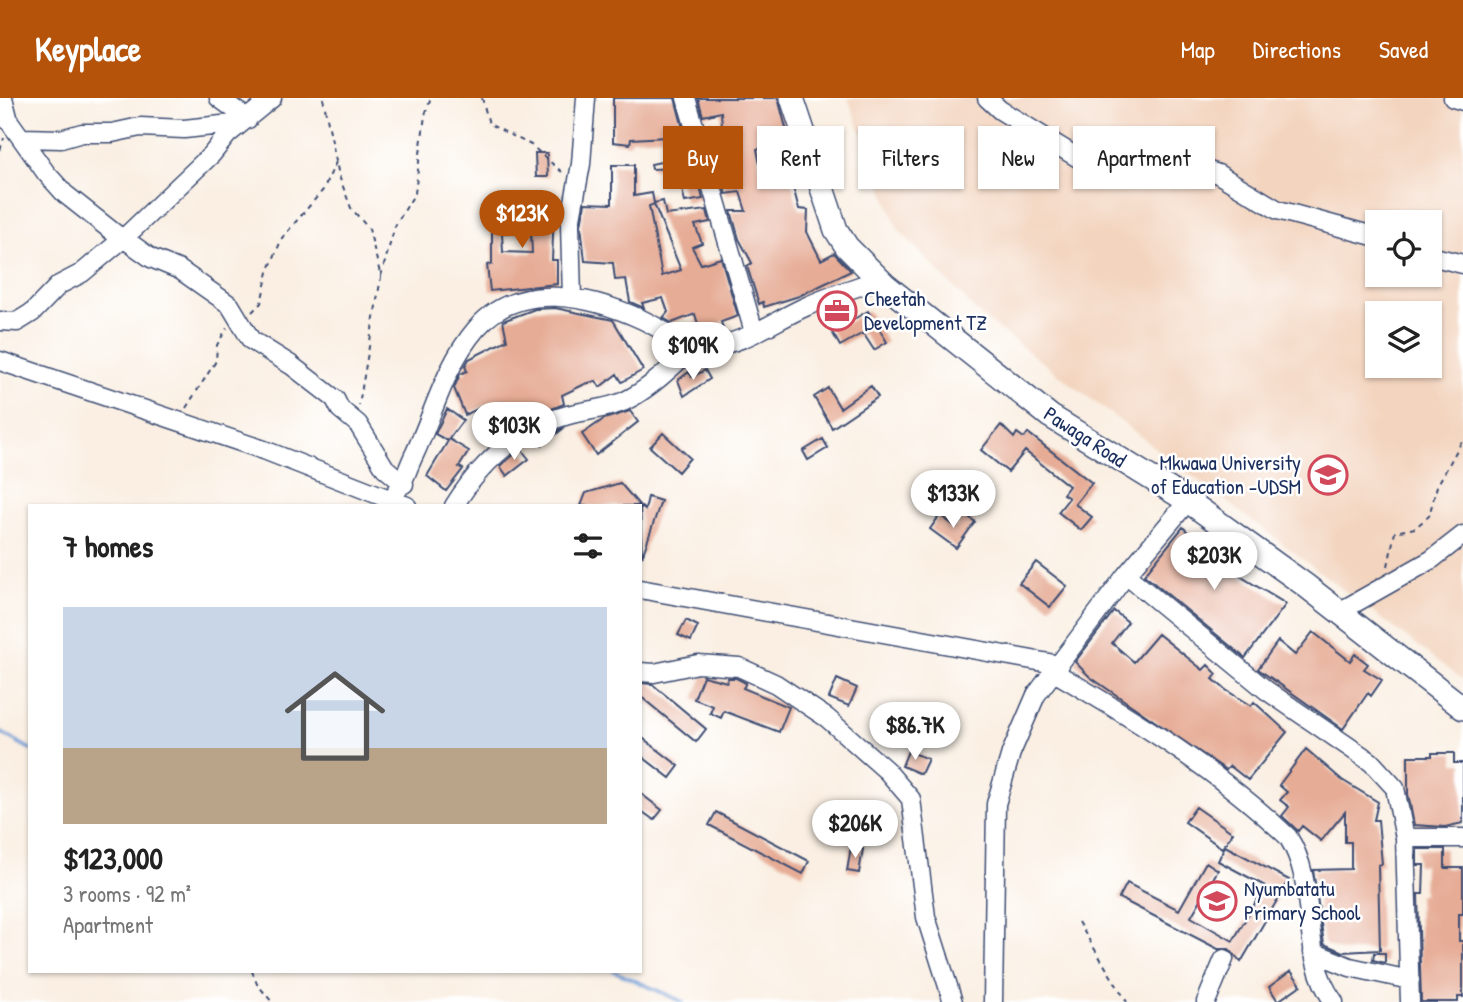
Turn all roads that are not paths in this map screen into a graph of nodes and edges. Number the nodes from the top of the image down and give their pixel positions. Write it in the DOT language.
graph roads {
  1 [pos="3,98"];
  2 [pos="219,98"];
  3 [pos="272,98"];
  4 [pos="586,98"];
  5 [pos="686,98"];
  6 [pos="792,98"];
  7 [pos="987,98"];
  8 [pos="1453,98"];
  9 [pos="1463,101"];
  10 [pos="245,121"];
  11 [pos="23,138"];
  12 [pos="1365,234"];
  13 [pos="123,239"];
  14 [pos="1442,259"];
  15 [pos="1463,264"];
  16 [pos="880,279"];
  17 [pos="572,298"];
  18 [pos="0,321"];
  19 [pos="754,331"];
  20 [pos="696,345"];
  21 [pos="0,361"];
  22 [pos="404,484"];
  23 [pos="1188,501"];
  24 [pos="390,502"];
  25 [pos="455,504"];
  26 [pos="1463,535"];
  27 [pos="1126,575"];
  28 [pos="642,589"];
  29 [pos="1339,612"];
  30 [pos="1057,668"];
  31 [pos="642,671"];
  32 [pos="1463,708"];
  33 [pos="1405,838"];
  34 [pos="1463,838"];
  35 [pos="1313,952"];
  36 [pos="1224,959"];
  37 [pos="1410,980"];
  38 [pos="1327,998"];
  39 [pos="953,1002"];
  40 [pos="993,1002"];
  41 [pos="1206,1002"];
  42 [pos="1410,1002"];
  1 -- 11 [label="street"];
  2 -- 10 [label="street"];
  3 -- 10 [label="street"];
  4 -- 17 [label="street"];
  5 -- 19 [label="street"];
  6 -- 16 [label="main road, Pawaga Road"];
  7 -- 12 [label="street"];
  8 -- 9 [label="street"];
  10 -- 11 [label="street"];
  10 -- 13 [label="street"];
  11 -- 13 [label="street"];
  13 -- 18 [label="street"];
  13 -- 22 [label="street"];
  14 -- 15 [label="street"];
  16 -- 19 [label="street"];
  16 -- 23 [label="main road, Pawaga Road"];
  17 -- 20 [label="street"];
  17 -- 22 [label="street"];
  19 -- 20 [label="street"];
  20 -- 25 [label="street"];
  21 -- 24 [label="street"];
  22 -- 24 [label="street"];
  23 -- 27 [label="street"];
  23 -- 29 [label="main road, Pawaga Road"];
  26 -- 29 [label="street"];
  27 -- 30 [label="street"];
  27 -- 33 [label="street"];
  28 -- 30 [label="street"];
  29 -- 32 [label="main road, Pawaga Road"];
  30 -- 35 [label="street"];
  30 -- 40 [label="street"];
  31 -- 39 [label="street"];
  33 -- 34 [label="street"];
  33 -- 37 [label="street"];
  35 -- 37 [label="street"];
  35 -- 38 [label="street"];
  36 -- 41 [label="street"];
  37 -- 42 [label="street"];
}
